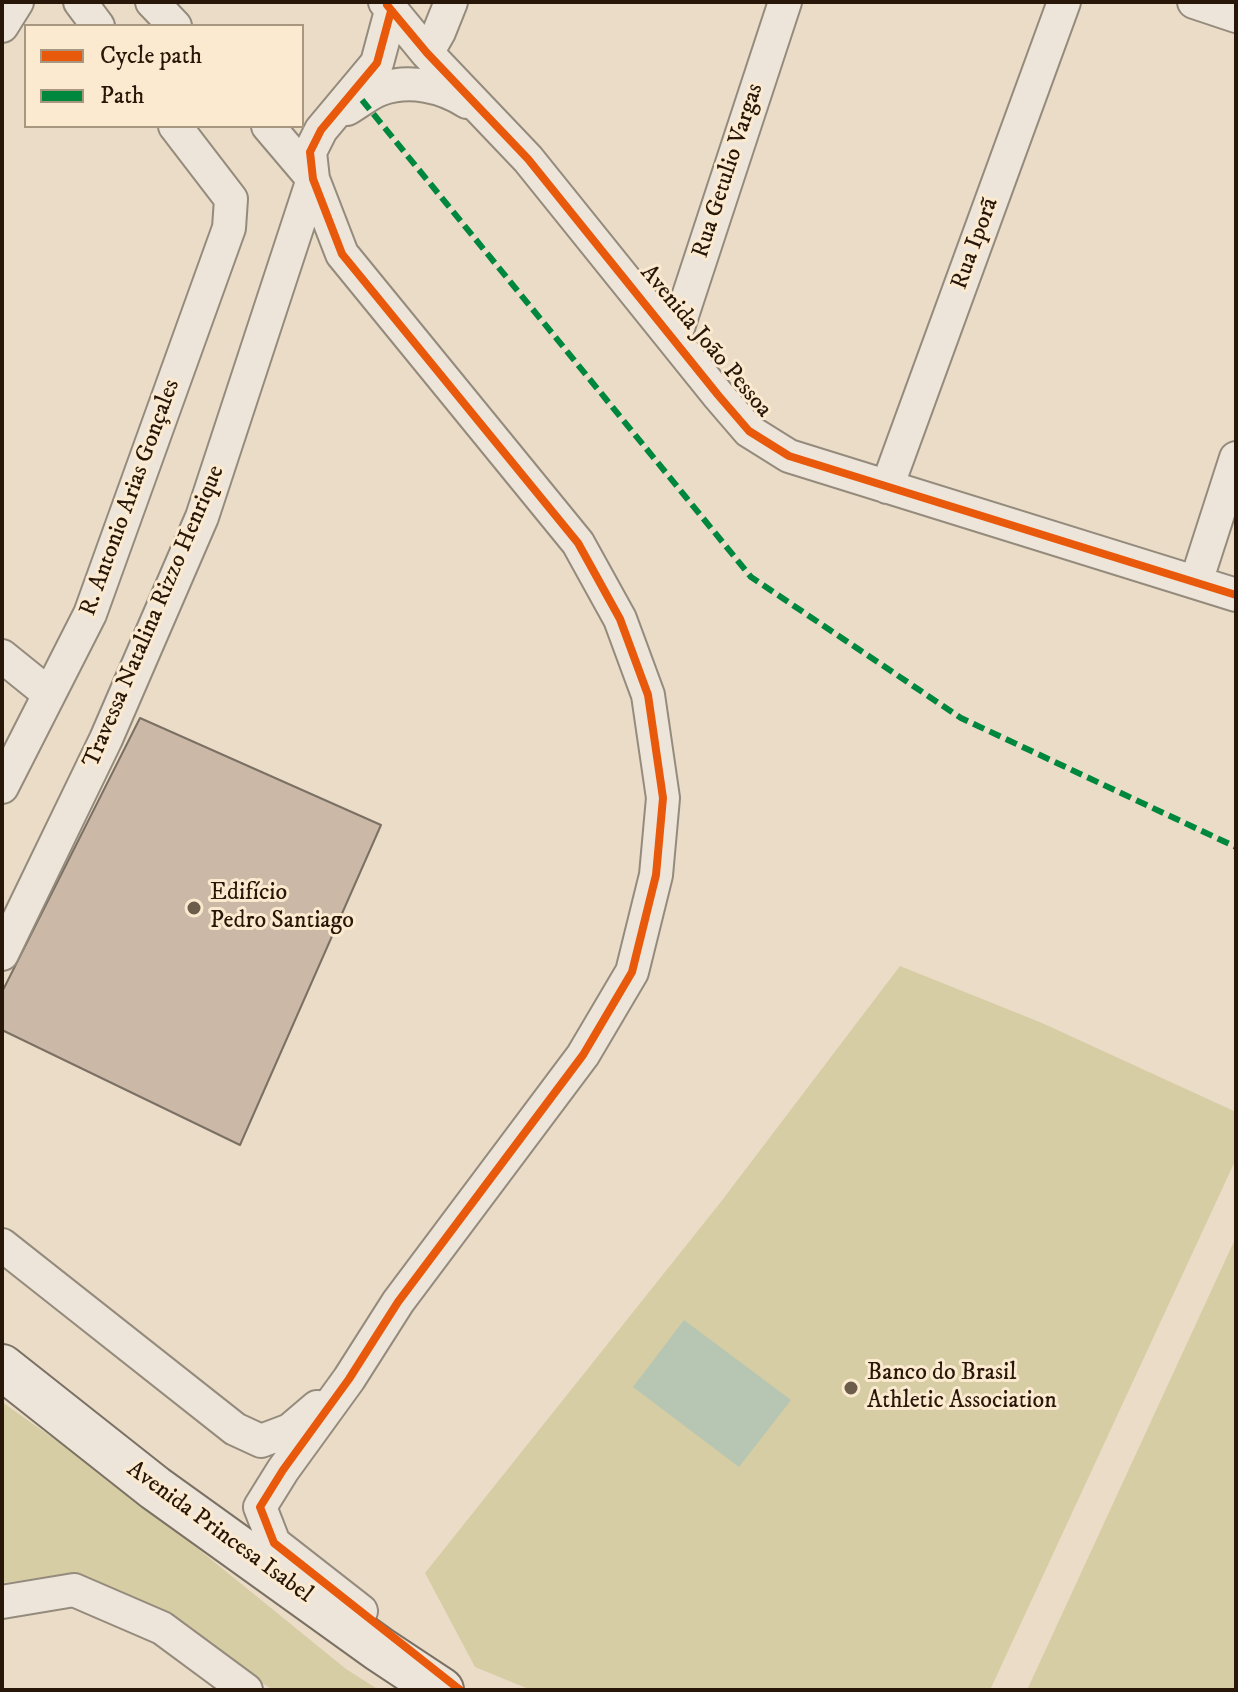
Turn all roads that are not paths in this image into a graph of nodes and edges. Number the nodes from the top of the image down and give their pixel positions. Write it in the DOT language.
graph roads {
  1 [pos="17,2"];
  2 [pos="80,2"];
  3 [pos="152,2"];
  4 [pos="451,2"];
  5 [pos="785,2"];
  6 [pos="1064,2"];
  7 [pos="1194,2"];
  8 [pos="388,6"];
  9 [pos="1236,16"];
  10 [pos="96,24"];
  11 [pos="173,24"];
  12 [pos="2,26"];
  13 [pos="427,53"];
  14 [pos="480,110"];
  15 [pos="334,116"];
  16 [pos="177,128"];
  17 [pos="270,128"];
  18 [pos="313,179"];
  19 [pos="674,340"];
  20 [pos="1236,458"];
  21 [pos="887,487"];
  22 [pos="1196,582"];
  23 [pos="1236,595"];
  24 [pos="2,656"];
  25 [pos="49,694"];
  26 [pos="2,787"];
  27 [pos="2,954"];
  28 [pos="2,1245"];
  29 [pos="2,1367"];
  30 [pos="349,1379"];
  31 [pos="2,1602"];
  32 [pos="246,1690"];
  33 [pos="441,1690"];
  34 [pos="460,1690"];
  1 -- 12 [label="street"];
  2 -- 10 [label="street"];
  3 -- 11 [label="street"];
  4 -- 13 [label="street"];
  5 -- 19 [label="street, Rua Getulio Vargas"];
  6 -- 21 [label="street, Rua Iporã"];
  7 -- 9 [label="street"];
  8 -- 13 [label="street, Avenida João Pessoa"];
  8 -- 15 [label="street"];
  13 -- 14 [label="street, Avenida João Pessoa"];
  14 -- 15 [label="street"];
  14 -- 19 [label="street, Avenida João Pessoa"];
  15 -- 18 [label="street"];
  16 -- 25 [label="street, R. Antonio Arias Gonçales"];
  17 -- 18 [label="street"];
  18 -- 27 [label="street, Travessa Natalina Rizzo Henrique"];
  18 -- 30 [label="street"];
  19 -- 21 [label="street, Avenida João Pessoa"];
  20 -- 22 [label="street"];
  21 -- 22 [label="street, Avenida João Pessoa"];
  22 -- 23 [label="street, Avenida João Pessoa"];
  24 -- 25 [label="street"];
  25 -- 26 [label="street, R. Antonio Arias Gonçales"];
  28 -- 30 [label="street"];
  29 -- 33 [label="main road, Avenida Princesa Isabel"];
  30 -- 34 [label="street"];
  31 -- 32 [label="street"];
}
